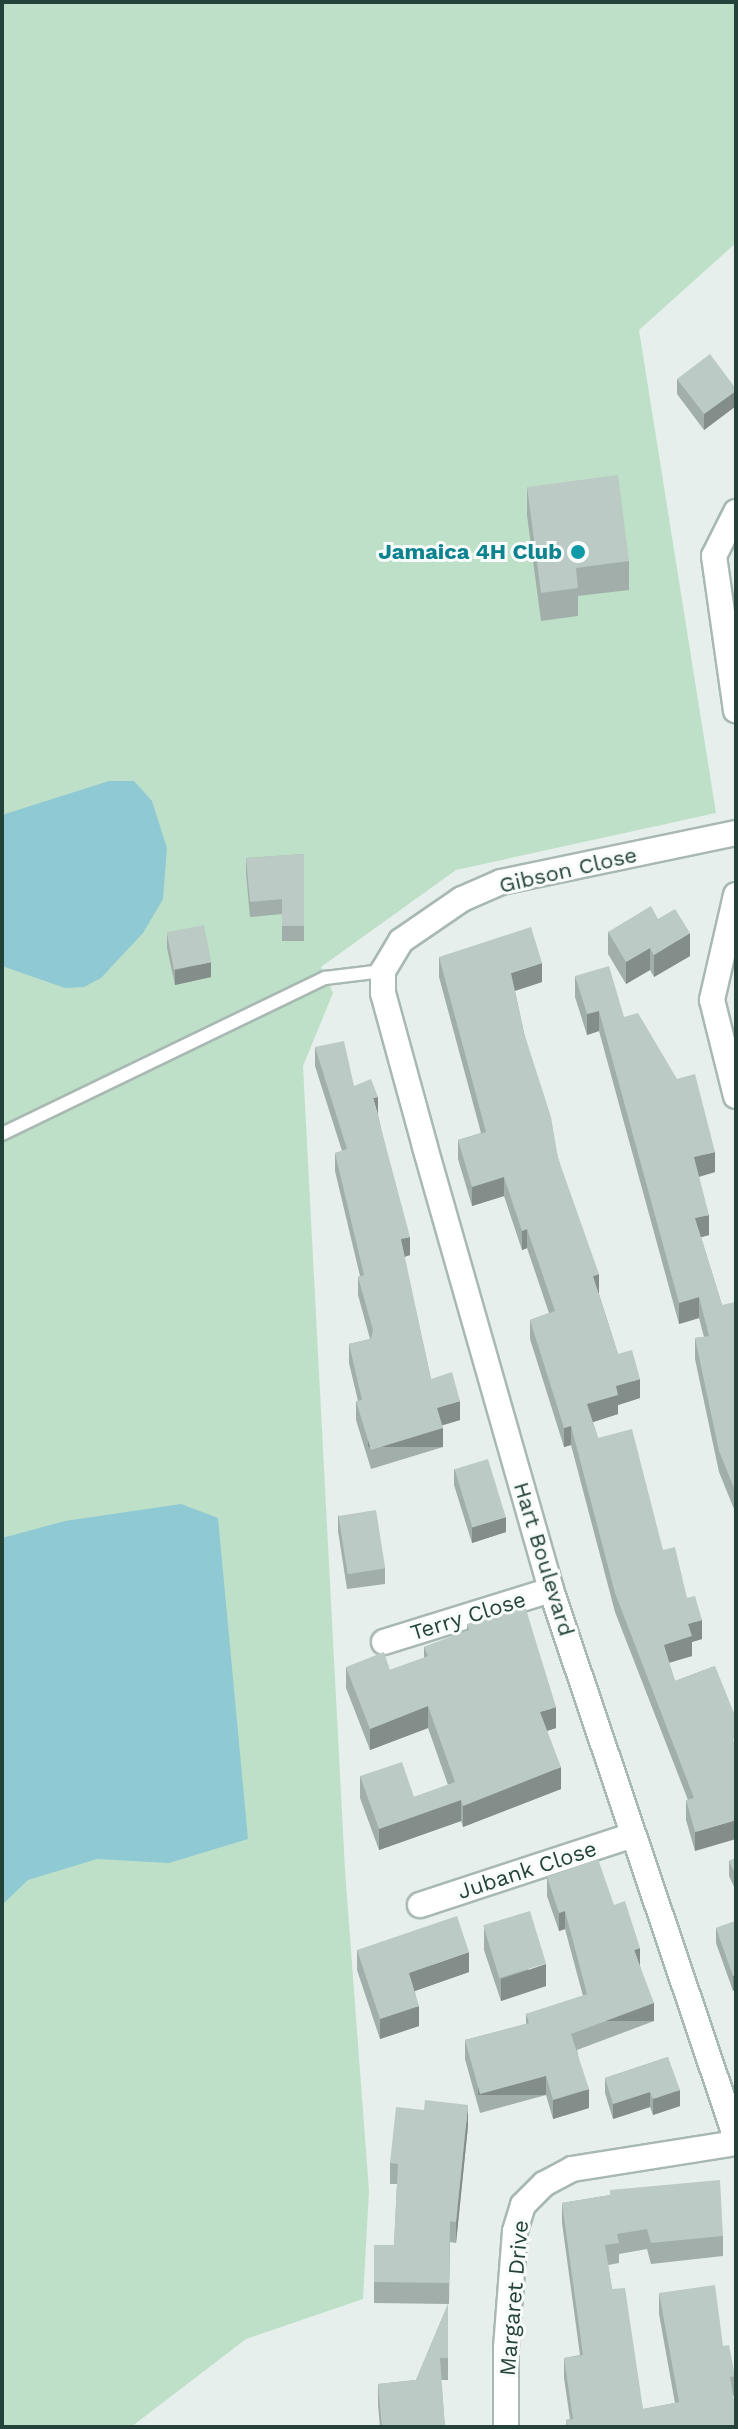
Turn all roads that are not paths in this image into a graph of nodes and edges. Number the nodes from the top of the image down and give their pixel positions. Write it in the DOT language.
graph roads {
  1 [pos="736,512"];
  2 [pos="736,710"];
  3 [pos="736,833"];
  4 [pos="736,895"];
  5 [pos="383,971"];
  6 [pos="727,973"];
  7 [pos="736,1096"];
  8 [pos="2,1134"];
  9 [pos="551,1590"];
  10 [pos="384,1642"];
  11 [pos="633,1835"];
  12 [pos="420,1905"];
  13 [pos="736,2141"];
  14 [pos="506,2427"];
  1 -- 2 [label="street"];
  3 -- 5 [label="street, Gibson Close"];
  4 -- 6 [label="street"];
  5 -- 8 [label="lane"];
  5 -- 9 [label="street, Hart Boulevard"];
  6 -- 7 [label="street"];
  9 -- 10 [label="street, Terry Close"];
  9 -- 11 [label="street, Hart Boulevard"];
  11 -- 12 [label="street, Jubank Close"];
  11 -- 13 [label="street, Hart Boulevard"];
  13 -- 14 [label="street, Margaret Drive"];
}
